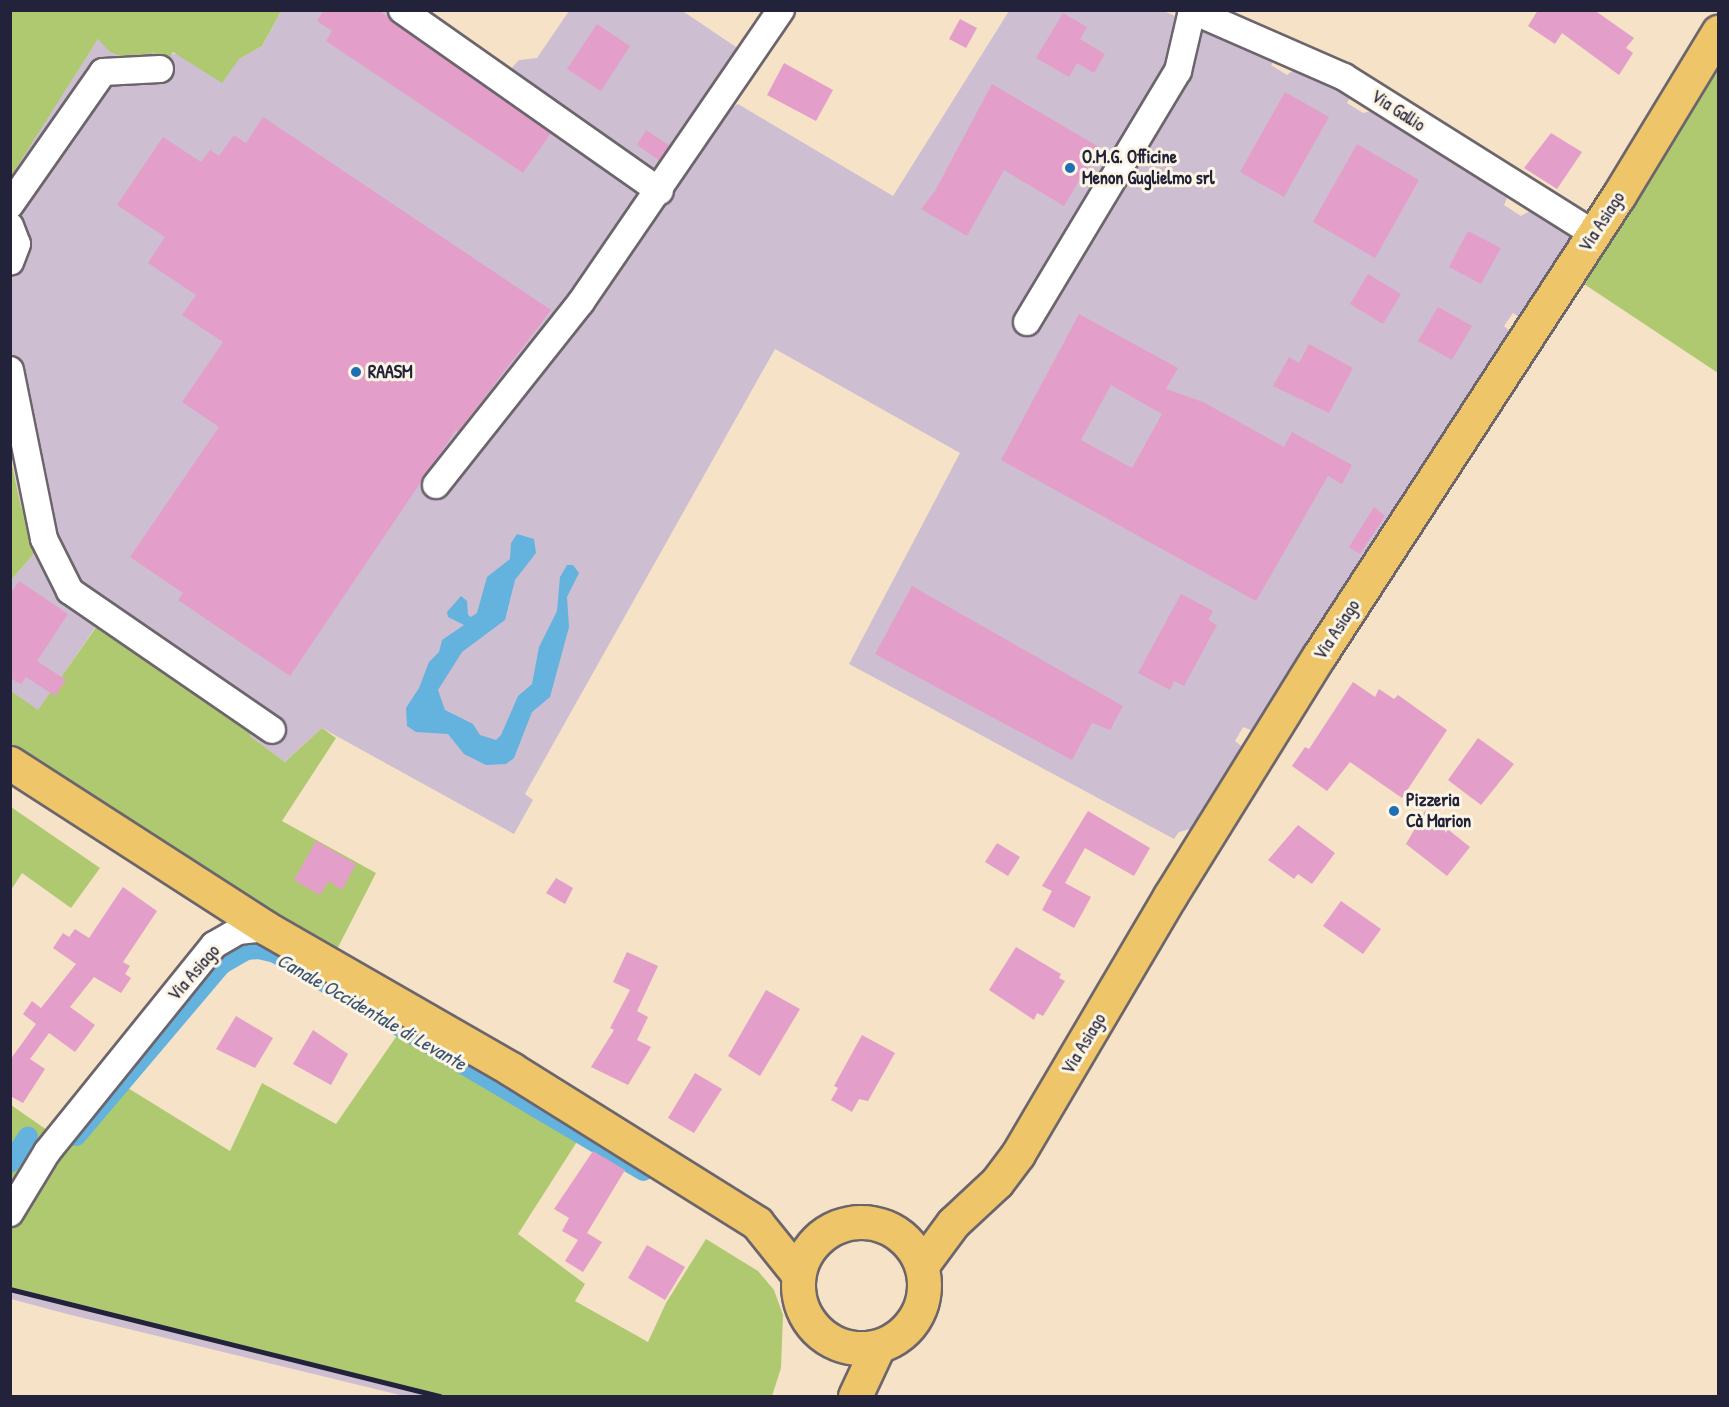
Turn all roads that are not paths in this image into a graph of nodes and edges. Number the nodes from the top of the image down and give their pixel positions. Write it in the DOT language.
graph roads {
  1 [pos="402,10"];
  2 [pos="781,10"];
  3 [pos="1192,11"];
  4 [pos="1719,32"];
  5 [pos="160,69"];
  6 [pos="660,191"];
  7 [pos="10,205"];
  8 [pos="10,226"];
  9 [pos="1594,234"];
  10 [pos="10,262"];
  11 [pos="1027,322"];
  12 [pos="10,370"];
  13 [pos="436,484"];
  14 [pos="272,730"];
  15 [pos="10,763"];
  16 [pos="219,898"];
  17 [pos="266,928"];
  18 [pos="214,945"];
  19 [pos="10,1213"];
  20 [pos="757,1223"];
  21 [pos="953,1223"];
  22 [pos="826,1232"];
  23 [pos="904,1238"];
  24 [pos="922,1265"];
  25 [pos="798,1274"];
  26 [pos="837,1344"];
  27 [pos="878,1347"];
  28 [pos="853,1396"];
  1 -- 6 [label="street"];
  2 -- 6 [label="street"];
  3 -- 9 [label="street, Via Gallio"];
  3 -- 11 [label="street"];
  4 -- 9 [label="main road, Via Asiago"];
  5 -- 7 [label="street"];
  6 -- 13 [label="street"];
  8 -- 10 [label="street"];
  9 -- 21 [label="main road, Via Asiago"];
  12 -- 14 [label="street"];
  15 -- 16 [label="main road"];
  16 -- 17 [label="main road"];
  16 -- 18 [label="street, Via Asiago"];
  17 -- 18 [label="street, Via Asiago"];
  17 -- 20 [label="main road"];
  18 -- 19 [label="street, Via Asiago"];
  20 -- 22 [label="main road"];
  20 -- 25 [label="main road"];
  21 -- 23 [label="main road, Via Asiago"];
  21 -- 24 [label="main road, Via Asiago"];
  22 -- 23 [label="main road"];
  22 -- 25 [label="main road"];
  23 -- 24 [label="main road"];
  24 -- 27 [label="main road"];
  25 -- 26 [label="main road"];
  26 -- 27 [label="main road"];
  26 -- 28 [label="main road"];
  27 -- 28 [label="main road"];
}
